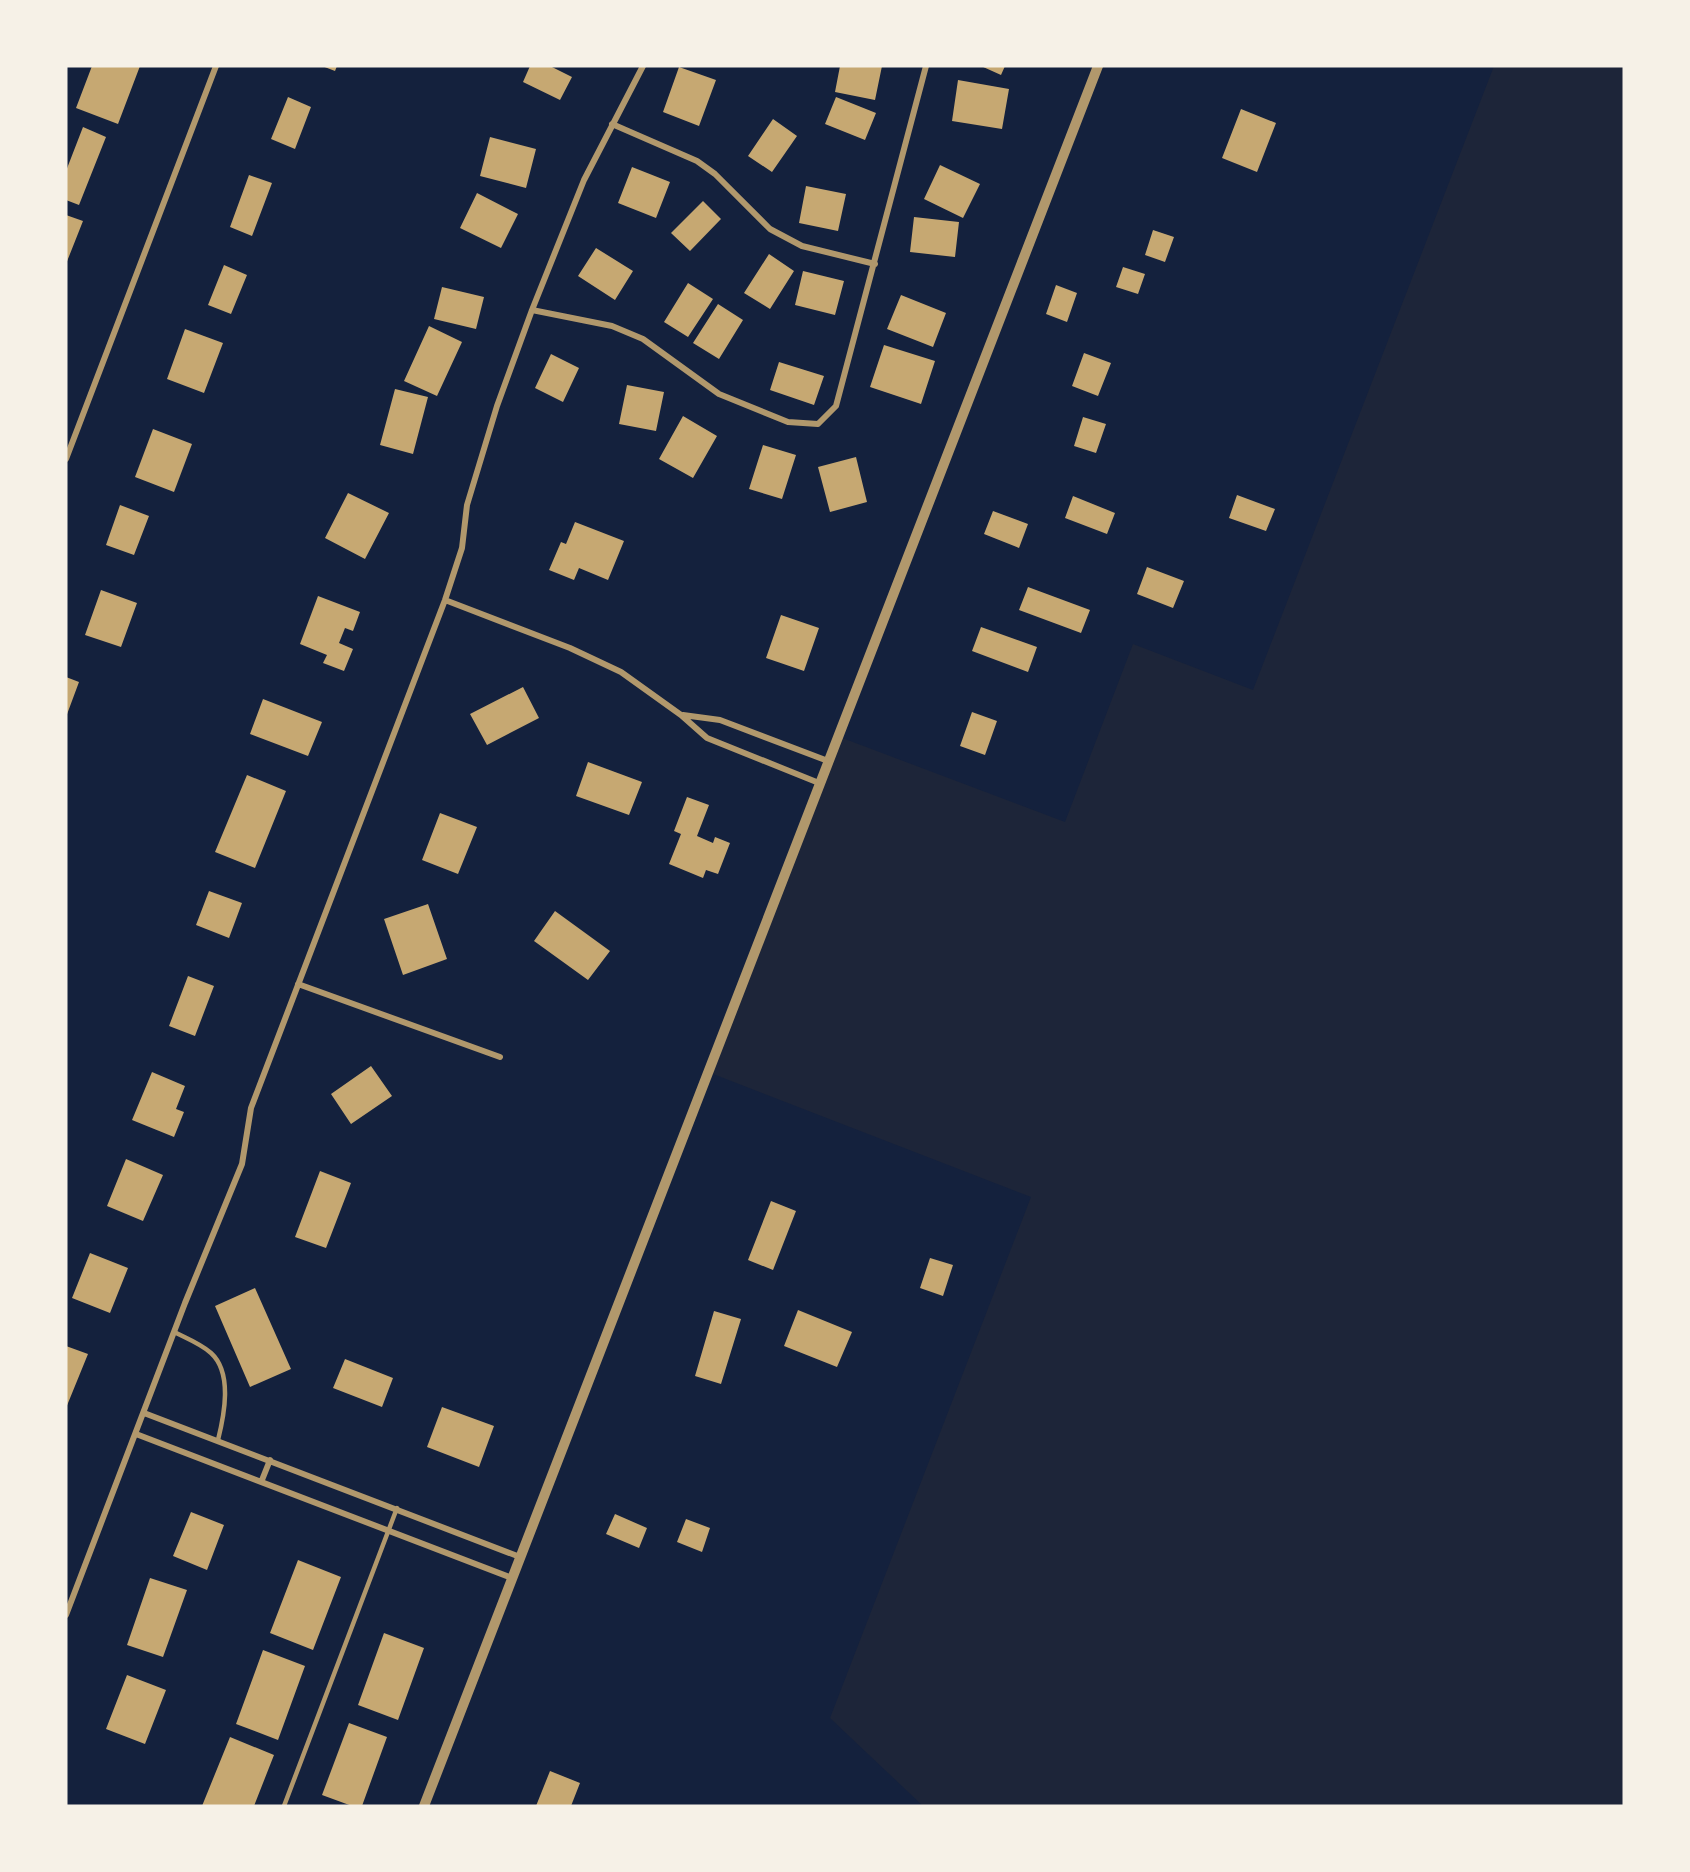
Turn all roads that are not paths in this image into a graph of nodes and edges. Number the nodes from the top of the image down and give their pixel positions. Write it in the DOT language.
graph roads {
  1 [pos="216,66"];
  2 [pos="643,66"];
  3 [pos="926,66"];
  4 [pos="1098,66"];
  5 [pos="612,124"];
  6 [pos="874,264"];
  7 [pos="532,310"];
  8 [pos="66,459"];
  9 [pos="445,600"];
  10 [pos="681,715"];
  11 [pos="828,761"];
  12 [pos="819,783"];
  13 [pos="298,984"];
  14 [pos="500,1057"];
  15 [pos="174,1332"];
  16 [pos="144,1413"];
  17 [pos="136,1434"];
  18 [pos="218,1440"];
  19 [pos="270,1460"];
  20 [pos="262,1480"];
  21 [pos="397,1508"];
  22 [pos="389,1529"];
  23 [pos="520,1557"];
  24 [pos="512,1578"];
  25 [pos="66,1615"];
  26 [pos="284,1806"];
  27 [pos="424,1806"];
  1 -- 8 [label="street"];
  2 -- 5 [label="street"];
  3 -- 6 [label="street"];
  4 -- 11 [label="street"];
  5 -- 6 [label="street"];
  5 -- 7 [label="street"];
  6 -- 7 [label="street"];
  7 -- 9 [label="street"];
  9 -- 10 [label="street"];
  9 -- 13 [label="street"];
  10 -- 11 [label="street"];
  10 -- 12 [label="street"];
  11 -- 12 [label="street"];
  12 -- 23 [label="street"];
  13 -- 14 [label="street"];
  13 -- 15 [label="street"];
  15 -- 16 [label="street"];
  15 -- 18 [label="lane"];
  16 -- 17 [label="street"];
  16 -- 18 [label="street"];
  17 -- 20 [label="street"];
  17 -- 25 [label="street"];
  18 -- 19 [label="street"];
  19 -- 20 [label="street"];
  19 -- 21 [label="street"];
  20 -- 22 [label="street"];
  21 -- 22 [label="lane"];
  21 -- 23 [label="street"];
  22 -- 24 [label="street"];
  22 -- 26 [label="lane"];
  23 -- 24 [label="street"];
  24 -- 27 [label="street"];
}
